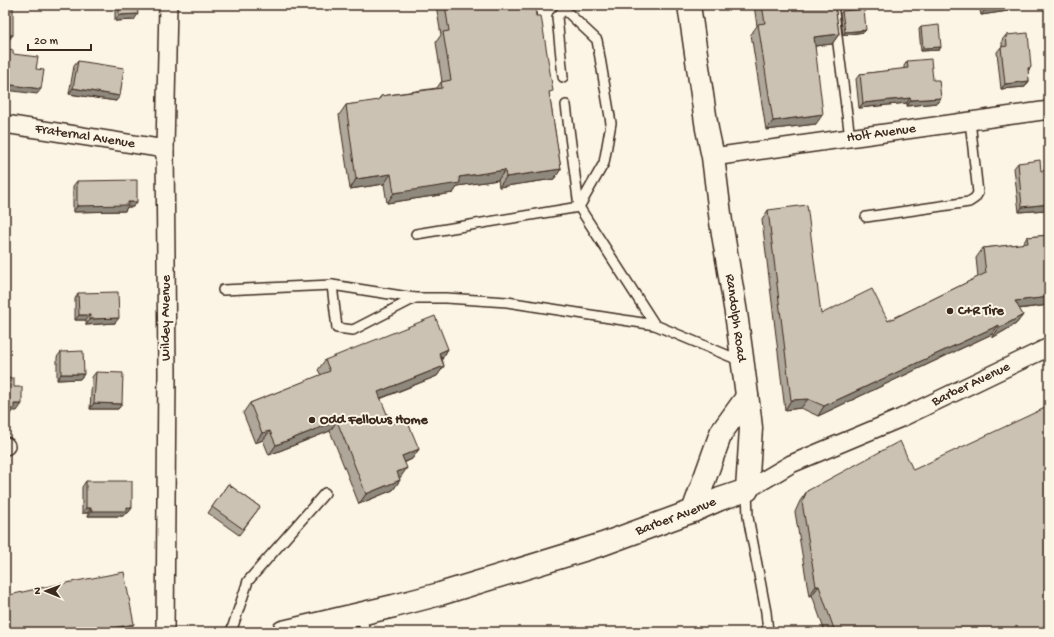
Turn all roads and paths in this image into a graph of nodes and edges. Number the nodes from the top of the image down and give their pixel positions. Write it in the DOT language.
graph roads {
  1 [pos="168,5"];
  2 [pos="689,5"];
  3 [pos="833,5"];
  4 [pos="563,7"];
  5 [pos="563,77"];
  6 [pos="566,105"];
  7 [pos="1049,110"];
  8 [pos="970,121"];
  9 [pos="5,124"];
  10 [pos="850,138"];
  11 [pos="164,149"];
  12 [pos="713,157"];
  13 [pos="579,207"];
  14 [pos="866,217"];
  15 [pos="416,234"];
  16 [pos="332,285"];
  17 [pos="223,290"];
  18 [pos="415,298"];
  19 [pos="655,325"];
  20 [pos="1049,347"];
  21 [pos="742,362"];
  22 [pos="747,397"];
  23 [pos="748,490"];
  24 [pos="325,493"];
  25 [pos="693,511"];
  26 [pos="363,623"];
  27 [pos="165,632"];
  28 [pos="231,632"];
  29 [pos="283,632"];
  30 [pos="768,632"];
  1 -- 11 [label="street, Wildey Avenue"];
  2 -- 12 [label="street, Randolph Road"];
  3 -- 10 [label="lane"];
  4 -- 5 [label="lane"];
  4 -- 13 [label="lane"];
  6 -- 13 [label="lane"];
  7 -- 8 [label="street, Holt Avenue"];
  8 -- 10 [label="street, Holt Avenue"];
  8 -- 14 [label="lane"];
  9 -- 11 [label="street, Fraternal Avenue"];
  10 -- 12 [label="street, Holt Avenue"];
  11 -- 27 [label="street, Wildey Avenue"];
  12 -- 21 [label="street, Randolph Road"];
  13 -- 15 [label="lane"];
  13 -- 19 [label="lane"];
  16 -- 17 [label="lane"];
  16 -- 18 [label="lane"];
  16 -- 18 [label="lane"];
  18 -- 19 [label="lane"];
  19 -- 21 [label="lane"];
  20 -- 23 [label="street, Barber Avenue"];
  21 -- 22 [label="street, Randolph Road"];
  22 -- 23 [label="street, Randolph Road"];
  22 -- 25 [label="street"];
  23 -- 25 [label="street, Barber Avenue"];
  23 -- 30 [label="lane, Randolph Road"];
  24 -- 28 [label="lane"];
  25 -- 26 [label="street, Barber Avenue"];
  26 -- 29 [label="street, Barber Avenue"];
}
